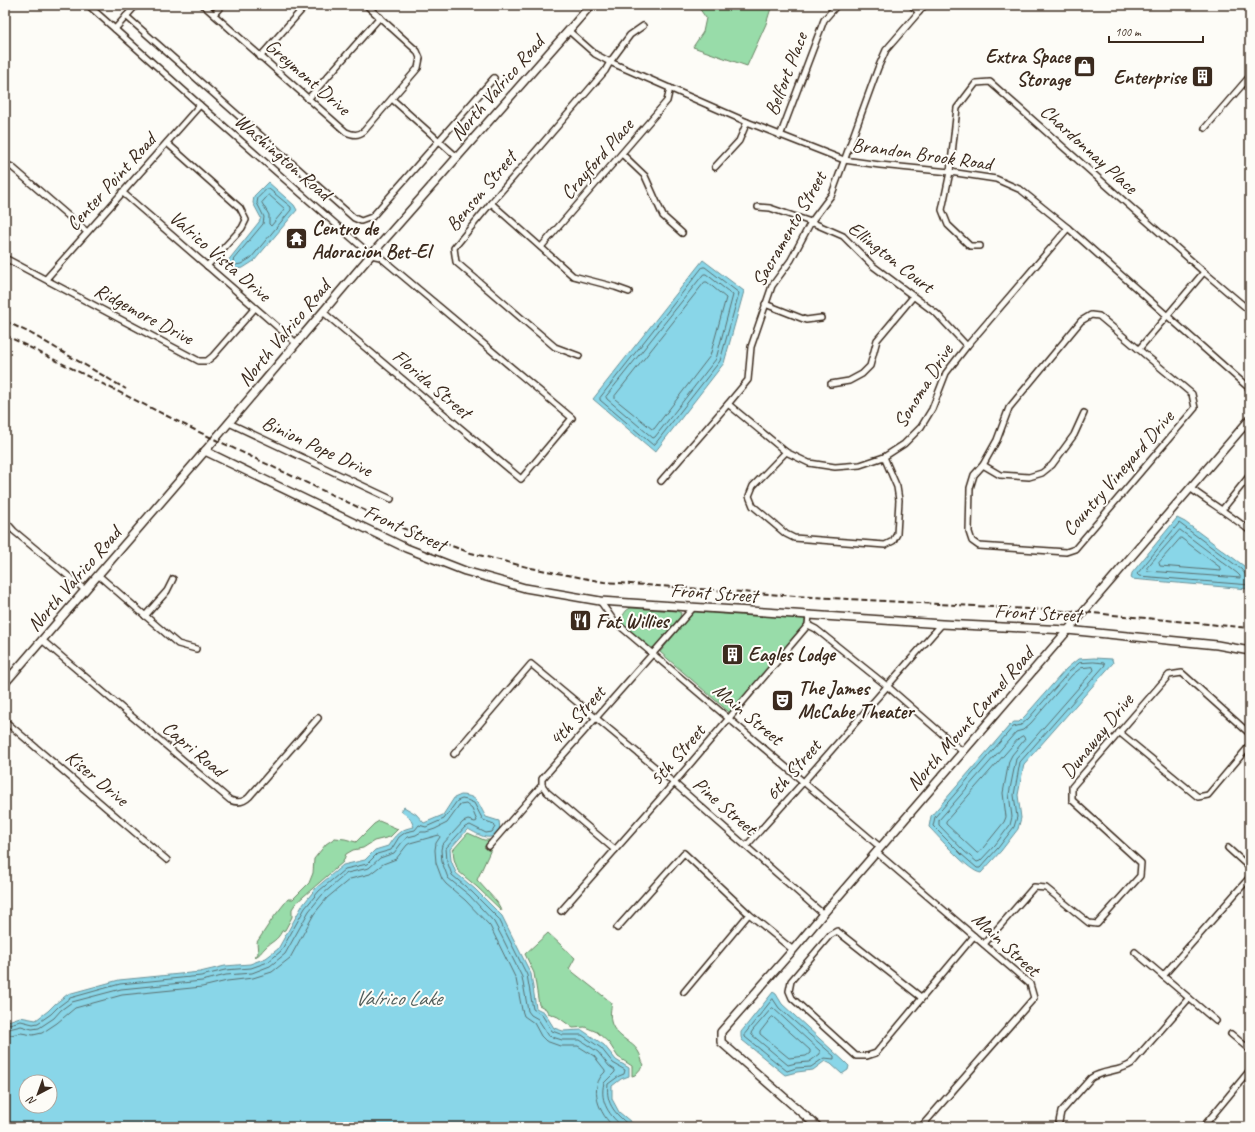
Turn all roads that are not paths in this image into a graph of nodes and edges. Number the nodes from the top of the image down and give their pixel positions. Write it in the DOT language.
graph roads {
  1 [pos="88,5"];
  2 [pos="136,5"];
  3 [pos="203,5"];
  4 [pos="222,5"];
  5 [pos="306,5"];
  6 [pos="366,5"];
  7 [pos="591,5"];
  8 [pos="837,5"];
  9 [pos="911,5"];
  10 [pos="925,5"];
  11 [pos="919,12"];
  12 [pos="214,14"];
  13 [pos="126,16"];
  14 [pos="380,17"];
  15 [pos="643,26"];
  16 [pos="115,29"];
  17 [pos="569,30"];
  18 [pos="260,57"];
  19 [pos="610,62"];
  20 [pos="1250,76"];
  21 [pos="494,78"];
  22 [pos="670,88"];
  23 [pos="308,99"];
  24 [pos="392,99"];
  25 [pos="200,105"];
  26 [pos="747,122"];
  27 [pos="1205,128"];
  28 [pos="780,136"];
  29 [pos="438,142"];
  30 [pos="167,143"];
  31 [pos="622,154"];
  32 [pos="457,157"];
  33 [pos="844,160"];
  34 [pos="5,164"];
  35 [pos="715,166"];
  36 [pos="950,172"];
  37 [pos="122,192"];
  38 [pos="491,203"];
  39 [pos="758,207"];
  40 [pos="811,222"];
  41 [pos="1068,228"];
  42 [pos="87,232"];
  43 [pos="682,233"];
  44 [pos="980,246"];
  45 [pos="541,247"];
  46 [pos="371,255"];
  47 [pos="5,258"];
  48 [pos="207,266"];
  49 [pos="1204,272"];
  50 [pos="46,280"];
  51 [pos="629,292"];
  52 [pos="914,296"];
  53 [pos="765,304"];
  54 [pos="255,308"];
  55 [pos="1250,311"];
  56 [pos="323,312"];
  57 [pos="1166,316"];
  58 [pos="820,318"];
  59 [pos="296,343"];
  60 [pos="968,346"];
  61 [pos="1139,349"];
  62 [pos="579,356"];
  63 [pos="831,384"];
  64 [pos="1250,389"];
  65 [pos="728,404"];
  66 [pos="1084,413"];
  67 [pos="1250,419"];
  68 [pos="229,423"];
  69 [pos="205,451"];
  70 [pos="786,452"];
  71 [pos="884,458"];
  72 [pos="983,466"];
  73 [pos="1250,475"];
  74 [pos="521,479"];
  75 [pos="661,481"];
  76 [pos="1190,488"];
  77 [pos="391,499"];
  78 [pos="1222,510"];
  79 [pos="5,522"];
  80 [pos="1250,531"];
  81 [pos="98,575"];
  82 [pos="173,579"];
  83 [pos="84,590"];
  84 [pos="600,601"];
  85 [pos="693,608"];
  86 [pos="809,615"];
  87 [pos="145,616"];
  88 [pos="942,624"];
  89 [pos="808,625"];
  90 [pos="1068,630"];
  91 [pos="42,640"];
  92 [pos="196,649"];
  93 [pos="1250,651"];
  94 [pos="653,654"];
  95 [pos="5,683"];
  96 [pos="887,686"];
  97 [pos="318,718"];
  98 [pos="729,718"];
  99 [pos="596,719"];
  100 [pos="5,721"];
  101 [pos="1119,732"];
  102 [pos="1250,734"];
  103 [pos="1250,745"];
  104 [pos="962,752"];
  105 [pos="454,754"];
  106 [pos="804,782"];
  107 [pos="674,783"];
  108 [pos="542,785"];
  109 [pos="489,846"];
  110 [pos="746,846"];
  111 [pos="1228,848"];
  112 [pos="615,850"];
  113 [pos="878,850"];
  114 [pos="167,860"];
  115 [pos="1250,868"];
  116 [pos="1250,876"];
  117 [pos="561,911"];
  118 [pos="749,914"];
  119 [pos="823,914"];
  120 [pos="617,928"];
  121 [pos="974,936"];
  122 [pos="984,944"];
  123 [pos="793,950"];
  124 [pos="1135,952"];
  125 [pos="1163,976"];
  126 [pos="684,992"];
  127 [pos="922,998"];
  128 [pos="1189,998"];
  129 [pos="1216,1021"];
  130 [pos="1231,1034"];
  131 [pos="1250,1050"];
  132 [pos="1250,1070"];
  133 [pos="818,1127"];
  134 [pos="921,1127"];
  135 [pos="1058,1127"];
  136 [pos="1203,1127"];
  1 -- 16 [label="street, Washington Road"];
  2 -- 13 [label="street"];
  3 -- 12 [label="street, Greymont Drive"];
  4 -- 12 [label="street"];
  5 -- 18 [label="street"];
  6 -- 14 [label="street"];
  7 -- 17 [label="street, North Valrico Road"];
  8 -- 28 [label="street, Belfort Place"];
  9 -- 11 [label="street"];
  10 -- 11 [label="street, Sacramento Street"];
  11 -- 33 [label="street, Sacramento Street"];
  12 -- 18 [label="street, Greymont Drive"];
  13 -- 16 [label="street"];
  13 -- 29 [label="street"];
  14 -- 23 [label="street"];
  14 -- 24 [label="street"];
  15 -- 19 [label="street, Benson Street"];
  16 -- 25 [label="street, Washington Road"];
  17 -- 19 [label="street, Brandon Brook Road"];
  17 -- 32 [label="street, North Valrico Road"];
  18 -- 23 [label="street, Greymont Drive"];
  19 -- 22 [label="street, Brandon Brook Road"];
  19 -- 38 [label="street, Benson Street"];
  20 -- 27 [label="street"];
  21 -- 29 [label="street"];
  22 -- 26 [label="street, Brandon Brook Road"];
  22 -- 31 [label="street, Crayford Place"];
  23 -- 24 [label="street, Greymont Drive"];
  24 -- 29 [label="street"];
  25 -- 30 [label="street, Center Point Road"];
  25 -- 46 [label="street, Washington Road"];
  26 -- 28 [label="street, Brandon Brook Road"];
  26 -- 35 [label="street"];
  28 -- 33 [label="street, Brandon Brook Road"];
  29 -- 32 [label="street"];
  30 -- 37 [label="street, Center Point Road"];
  30 -- 48 [label="street"];
  31 -- 43 [label="street"];
  31 -- 45 [label="street, Crayford Place"];
  32 -- 46 [label="street, North Valrico Road"];
  33 -- 36 [label="street, Brandon Brook Road"];
  33 -- 40 [label="street, Sacramento Street"];
  34 -- 42 [label="street"];
  36 -- 41 [label="street, Brandon Brook Road"];
  36 -- 44 [label="street, Chardonnay Place"];
  36 -- 49 [label="street, Chardonnay Place"];
  37 -- 42 [label="street, Center Point Road"];
  37 -- 48 [label="street, Valrico Vista Drive"];
  38 -- 45 [label="street"];
  38 -- 62 [label="street, Benson Street"];
  39 -- 40 [label="street, Ellington Court"];
  40 -- 52 [label="street, Ellington Court"];
  40 -- 53 [label="street, Sacramento Street"];
  41 -- 57 [label="street, Brandon Brook Road"];
  41 -- 60 [label="street, Sonoma Drive"];
  42 -- 50 [label="street, Center Point Road"];
  45 -- 51 [label="street"];
  46 -- 56 [label="street, North Valrico Road"];
  46 -- 74 [label="street, Washington Road"];
  47 -- 50 [label="street, Ridgemore Drive"];
  48 -- 54 [label="street, Valrico Vista Drive"];
  49 -- 55 [label="street, Chardonnay Place"];
  49 -- 57 [label="street"];
  50 -- 54 [label="street, Ridgemore Drive"];
  52 -- 60 [label="street, Ellington Court"];
  52 -- 63 [label="street"];
  53 -- 58 [label="street"];
  53 -- 65 [label="street, Sacramento Street"];
  54 -- 59 [label="street, Valrico Vista Drive"];
  56 -- 59 [label="street, North Valrico Road"];
  56 -- 74 [label="street, Florida Street"];
  57 -- 61 [label="street"];
  57 -- 64 [label="street, Brandon Brook Road"];
  59 -- 68 [label="street, North Valrico Road"];
  60 -- 71 [label="street, Sonoma Drive"];
  61 -- 72 [label="street, Country Vineyard Drive"];
  61 -- 72 [label="street, Country Vineyard Drive"];
  65 -- 70 [label="street, Sonoma Drive"];
  65 -- 75 [label="street, Sacramento Street"];
  66 -- 72 [label="street"];
  67 -- 76 [label="street, North Mount Carmel Road"];
  68 -- 69 [label="street, North Valrico Road"];
  68 -- 77 [label="street, Binion Pope Drive"];
  69 -- 81 [label="street, North Valrico Road"];
  69 -- 84 [label="street, Front Street"];
  70 -- 71 [label="street, Sonoma Drive"];
  70 -- 71 [label="street"];
  73 -- 78 [label="street"];
  76 -- 78 [label="street"];
  76 -- 90 [label="street, North Mount Carmel Road"];
  78 -- 80 [label="street"];
  79 -- 83 [label="street"];
  81 -- 83 [label="street, North Valrico Road"];
  81 -- 87 [label="street"];
  82 -- 87 [label="street"];
  83 -- 91 [label="street, North Valrico Road"];
  84 -- 85 [label="street, Front Street"];
  84 -- 94 [label="street, Main Street"];
  85 -- 86 [label="street, Front Street"];
  85 -- 94 [label="street, 4th Street"];
  86 -- 88 [label="street, Front Street"];
  86 -- 89 [label="street"];
  87 -- 92 [label="street"];
  88 -- 90 [label="street, Front Street"];
  88 -- 96 [label="street, 6th Street"];
  89 -- 96 [label="street"];
  89 -- 98 [label="street, 5th Street"];
  90 -- 93 [label="street, Front Street"];
  90 -- 104 [label="street, North Mount Carmel Road"];
  91 -- 95 [label="street, North Valrico Road"];
  91 -- 97 [label="street, Capri Road"];
  94 -- 98 [label="street, Main Street"];
  94 -- 99 [label="street, 4th Street"];
  96 -- 104 [label="street"];
  96 -- 106 [label="street, 6th Street"];
  98 -- 106 [label="street, Main Street"];
  98 -- 107 [label="street, 5th Street"];
  99 -- 105 [label="street, Pine Street"];
  99 -- 107 [label="street, Pine Street"];
  99 -- 108 [label="street, 4th Street"];
  100 -- 114 [label="street, Kiser Drive"];
  101 -- 102 [label="street, Dunaway Drive"];
  101 -- 103 [label="street"];
  101 -- 122 [label="street, Dunaway Drive"];
  104 -- 113 [label="street, North Mount Carmel Road"];
  106 -- 110 [label="street, 6th Street"];
  106 -- 113 [label="street, Main Street"];
  107 -- 110 [label="street, Pine Street"];
  107 -- 112 [label="street, 5th Street"];
  108 -- 109 [label="street, 4th Street"];
  108 -- 112 [label="street"];
  110 -- 119 [label="street, Pine Street"];
  111 -- 115 [label="street"];
  112 -- 117 [label="street, 5th Street"];
  113 -- 119 [label="street, North Mount Carmel Road"];
  113 -- 121 [label="street, Main Street"];
  116 -- 125 [label="street"];
  118 -- 120 [label="street"];
  118 -- 123 [label="street"];
  118 -- 126 [label="street"];
  119 -- 123 [label="street, North Mount Carmel Road"];
  121 -- 122 [label="street, Main Street"];
  121 -- 127 [label="street"];
  122 -- 134 [label="street, Main Street"];
  123 -- 133 [label="street, North Mount Carmel Road"];
  124 -- 125 [label="street"];
  125 -- 128 [label="street"];
  127 -- 127 [label="street"];
  128 -- 129 [label="street"];
  128 -- 135 [label="street"];
  130 -- 131 [label="street"];
  132 -- 136 [label="street"];
}
